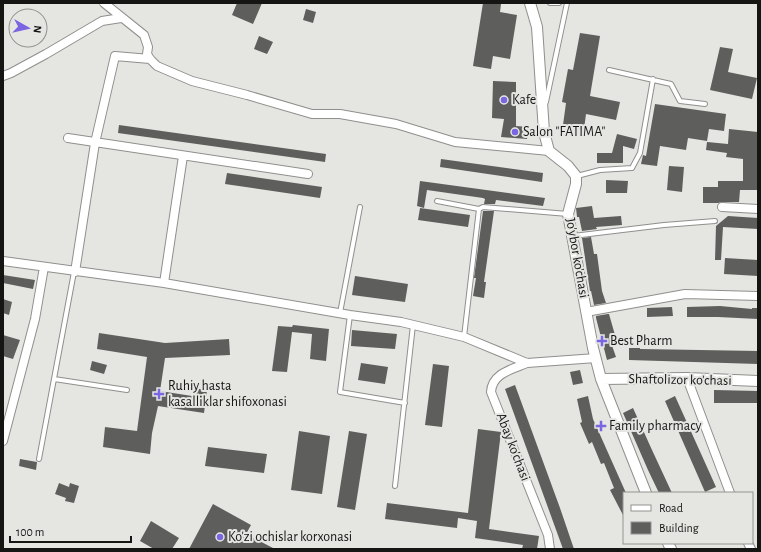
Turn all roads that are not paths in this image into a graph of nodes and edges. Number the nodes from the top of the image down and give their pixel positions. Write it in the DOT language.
graph roads {
  1 [pos="104,3"];
  2 [pos="530,3"];
  3 [pos="550,3"];
  4 [pos="558,3"];
  5 [pos="567,3"];
  6 [pos="121,18"];
  7 [pos="150,59"];
  8 [pos="609,70"];
  9 [pos="3,76"];
  10 [pos="653,79"];
  11 [pos="705,104"];
  12 [pos="544,112"];
  13 [pos="68,138"];
  14 [pos="95,143"];
  15 [pos="549,151"];
  16 [pos="183,156"];
  17 [pos="308,174"];
  18 [pos="576,176"];
  19 [pos="437,201"];
  20 [pos="360,207"];
  21 [pos="722,207"];
  22 [pos="758,209"];
  23 [pos="479,210"];
  24 [pos="568,214"];
  25 [pos="715,221"];
  26 [pos="573,236"];
  27 [pos="3,261"];
  28 [pos="44,268"];
  29 [pos="75,272"];
  30 [pos="164,283"];
  31 [pos="758,296"];
  32 [pos="586,312"];
  33 [pos="340,313"];
  34 [pos="350,315"];
  35 [pos="413,325"];
  36 [pos="464,337"];
  37 [pos="596,358"];
  38 [pos="527,363"];
  39 [pos="687,378"];
  40 [pos="54,379"];
  41 [pos="601,379"];
  42 [pos="758,381"];
  43 [pos="127,390"];
  44 [pos="405,402"];
  45 [pos="3,441"];
  46 [pos="39,459"];
  47 [pos="395,486"];
  48 [pos="646,492"];
  49 [pos="730,492"];
  50 [pos="550,549"];
  1 -- 6 [label="street"];
  2 -- 12 [label="street"];
  3 -- 4 [label="lane"];
  5 -- 12 [label="lane"];
  6 -- 7 [label="street"];
  6 -- 9 [label="street"];
  7 -- 14 [label="street"];
  7 -- 15 [label="street"];
  8 -- 10 [label="lane"];
  10 -- 11 [label="lane"];
  10 -- 18 [label="lane"];
  12 -- 15 [label="street"];
  13 -- 14 [label="street"];
  14 -- 16 [label="street"];
  14 -- 29 [label="street"];
  15 -- 18 [label="street"];
  16 -- 17 [label="street"];
  16 -- 30 [label="street"];
  18 -- 24 [label="street, Jo'ybor ko'chasi"];
  19 -- 23 [label="lane"];
  20 -- 33 [label="lane"];
  21 -- 22 [label="street"];
  23 -- 24 [label="lane"];
  23 -- 36 [label="lane"];
  24 -- 26 [label="street, Jo'ybor ko'chasi"];
  25 -- 26 [label="lane"];
  26 -- 32 [label="street, Jo'ybor ko'chasi"];
  27 -- 28 [label="street"];
  28 -- 29 [label="street"];
  28 -- 45 [label="street"];
  29 -- 30 [label="street"];
  29 -- 40 [label="lane"];
  30 -- 33 [label="street"];
  31 -- 32 [label="street"];
  32 -- 37 [label="street, Jo'ybor ko'chasi"];
  33 -- 34 [label="street"];
  34 -- 35 [label="street"];
  34 -- 44 [label="lane"];
  35 -- 36 [label="street"];
  35 -- 44 [label="lane"];
  36 -- 38 [label="street"];
  37 -- 38 [label="street"];
  37 -- 41 [label="street, Jo'ybor ko'chasi"];
  38 -- 50 [label="street, Abay ko'chasi"];
  39 -- 41 [label="street, Shaftolizor ko'chasi"];
  39 -- 42 [label="street, Shaftolizor ko'chasi"];
  39 -- 49 [label="street"];
  40 -- 43 [label="lane"];
  40 -- 46 [label="lane"];
  41 -- 48 [label="street, Jo'ybor ko'chasi"];
  44 -- 47 [label="lane"];
}
